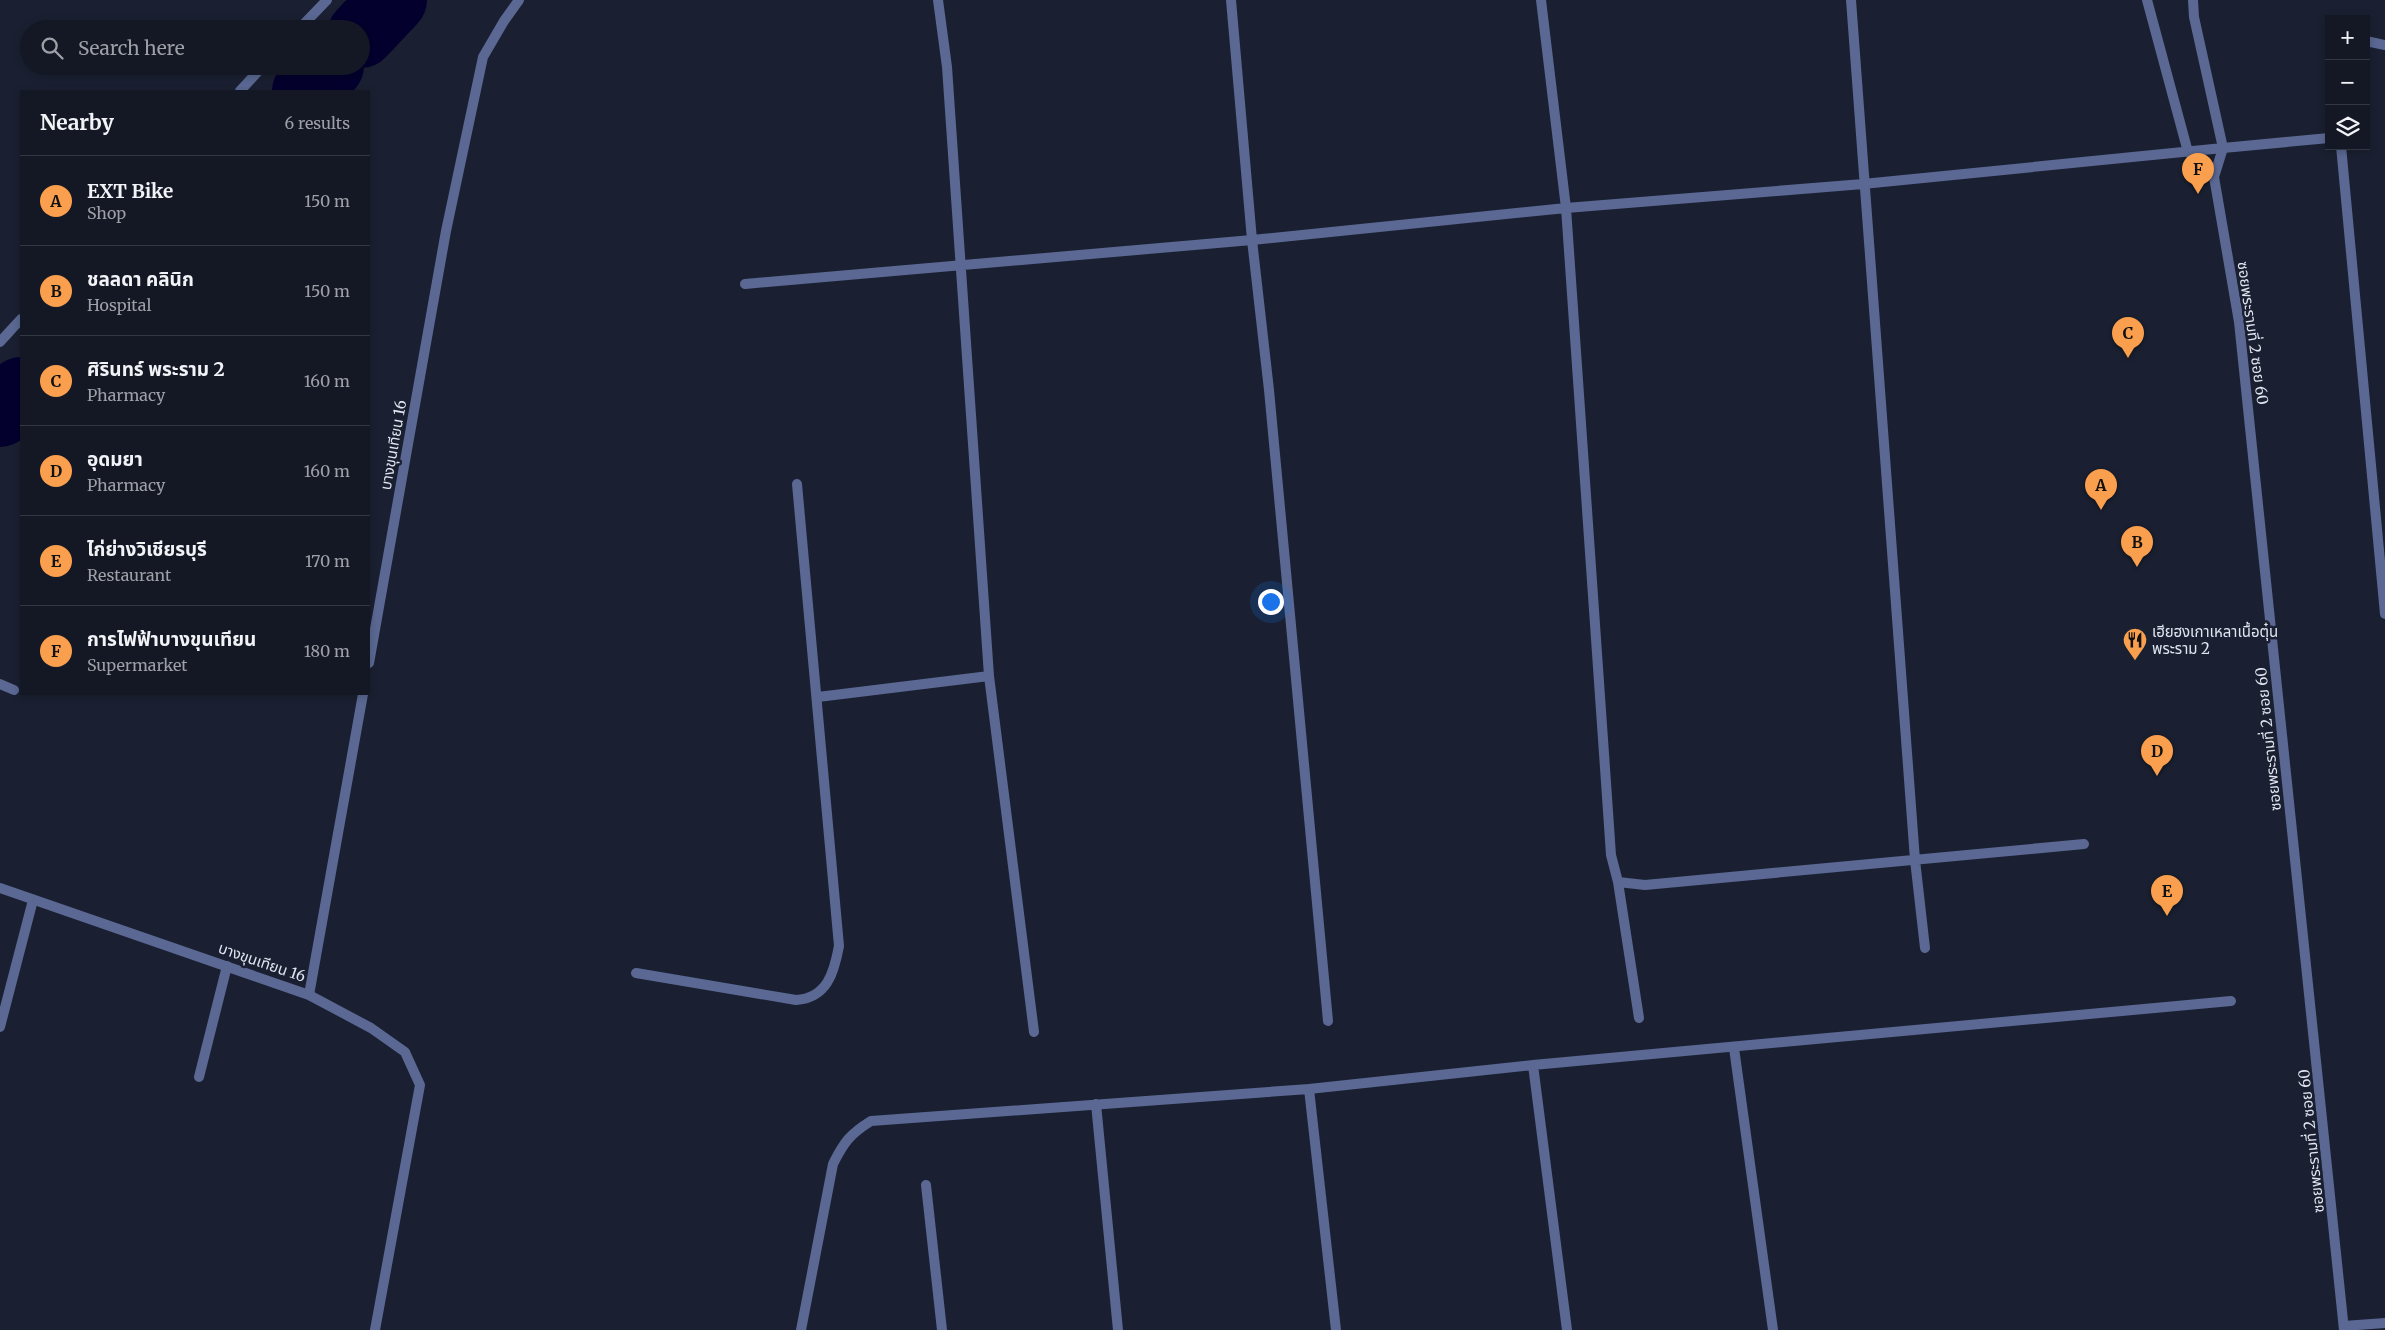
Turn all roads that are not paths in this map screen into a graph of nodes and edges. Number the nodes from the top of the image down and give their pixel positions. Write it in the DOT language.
graph roads {
  1 [pos="327,0"];
  2 [pos="519,0"];
  3 [pos="938,0"];
  4 [pos="1231,0"];
  5 [pos="1541,0"];
  6 [pos="1851,0"];
  7 [pos="2147,0"];
  8 [pos="2193,0"];
  9 [pos="308,20"];
  10 [pos="2370,41"];
  11 [pos="2385,45"];
  12 [pos="255,75"];
  13 [pos="241,90"];
  14 [pos="2325,138"];
  15 [pos="2224,148"];
  16 [pos="2341,150"];
  17 [pos="2188,152"];
  18 [pos="2214,177"];
  19 [pos="1863,184"];
  20 [pos="1566,208"];
  21 [pos="1252,240"];
  22 [pos="960,264"];
  23 [pos="745,284"];
  24 [pos="20,320"];
  25 [pos="0,342"];
  26 [pos="798,484"];
  27 [pos="2385,614"];
  28 [pos="370,657"];
  29 [pos="989,676"];
  30 [pos="0,684"];
  31 [pos="14,690"];
  32 [pos="363,695"];
  33 [pos="818,697"];
  34 [pos="2084,844"];
  35 [pos="1915,860"];
  36 [pos="1618,882"];
  37 [pos="0,888"];
  38 [pos="33,900"];
  39 [pos="1925,948"];
  40 [pos="227,966"];
  41 [pos="636,973"];
  42 [pos="309,995"];
  43 [pos="2232,1000"];
  44 [pos="1,1016"];
  45 [pos="1639,1018"];
  46 [pos="1328,1021"];
  47 [pos="0,1027"];
  48 [pos="1034,1032"];
  49 [pos="1734,1048"];
  50 [pos="1533,1065"];
  51 [pos="199,1077"];
  52 [pos="1310,1089"];
  53 [pos="1096,1104"];
  54 [pos="926,1185"];
  55 [pos="2385,1323"];
  56 [pos="2344,1328"];
  57 [pos="375,1330"];
  58 [pos="801,1330"];
  59 [pos="942,1330"];
  60 [pos="1118,1330"];
  61 [pos="1336,1330"];
  62 [pos="1567,1330"];
  63 [pos="1773,1330"];
  1 -- 9 [label="street"];
  2 -- 28 [label="street, บางขุนเทียน 16"];
  3 -- 22 [label="street"];
  4 -- 21 [label="street"];
  5 -- 20 [label="street"];
  6 -- 19 [label="street"];
  7 -- 17 [label="street"];
  8 -- 15 [label="street"];
  10 -- 11 [label="street"];
  12 -- 13 [label="street"];
  14 -- 15 [label="street"];
  15 -- 17 [label="street"];
  15 -- 18 [label="street, ซอยพระรามที่ 2 ซอย 60"];
  16 -- 27 [label="street"];
  17 -- 18 [label="street"];
  17 -- 19 [label="street"];
  18 -- 56 [label="street, ซอยพระรามที่ 2 ซอย 60"];
  19 -- 20 [label="street"];
  19 -- 35 [label="street"];
  20 -- 21 [label="street"];
  20 -- 36 [label="street"];
  21 -- 22 [label="street"];
  21 -- 46 [label="street"];
  22 -- 23 [label="street"];
  22 -- 29 [label="street"];
  24 -- 25 [label="street"];
  26 -- 33 [label="street"];
  29 -- 33 [label="street"];
  29 -- 48 [label="street"];
  30 -- 31 [label="street"];
  32 -- 42 [label="street, บางขุนเทียน 16"];
  33 -- 41 [label="street"];
  34 -- 35 [label="street"];
  35 -- 36 [label="street"];
  35 -- 39 [label="street"];
  36 -- 45 [label="street"];
  37 -- 38 [label="street, บางขุนเทียน 16"];
  38 -- 40 [label="street, บางขุนเทียน 16"];
  38 -- 44 [label="street"];
  40 -- 42 [label="street, บางขุนเทียน 16"];
  40 -- 51 [label="street"];
  42 -- 57 [label="street"];
  43 -- 49 [label="street"];
  44 -- 47 [label="street"];
  49 -- 50 [label="street"];
  49 -- 63 [label="street"];
  50 -- 52 [label="street"];
  50 -- 62 [label="street"];
  52 -- 53 [label="street"];
  52 -- 61 [label="street"];
  53 -- 58 [label="street"];
  53 -- 60 [label="street"];
  54 -- 59 [label="street"];
  55 -- 56 [label="street"];
}
